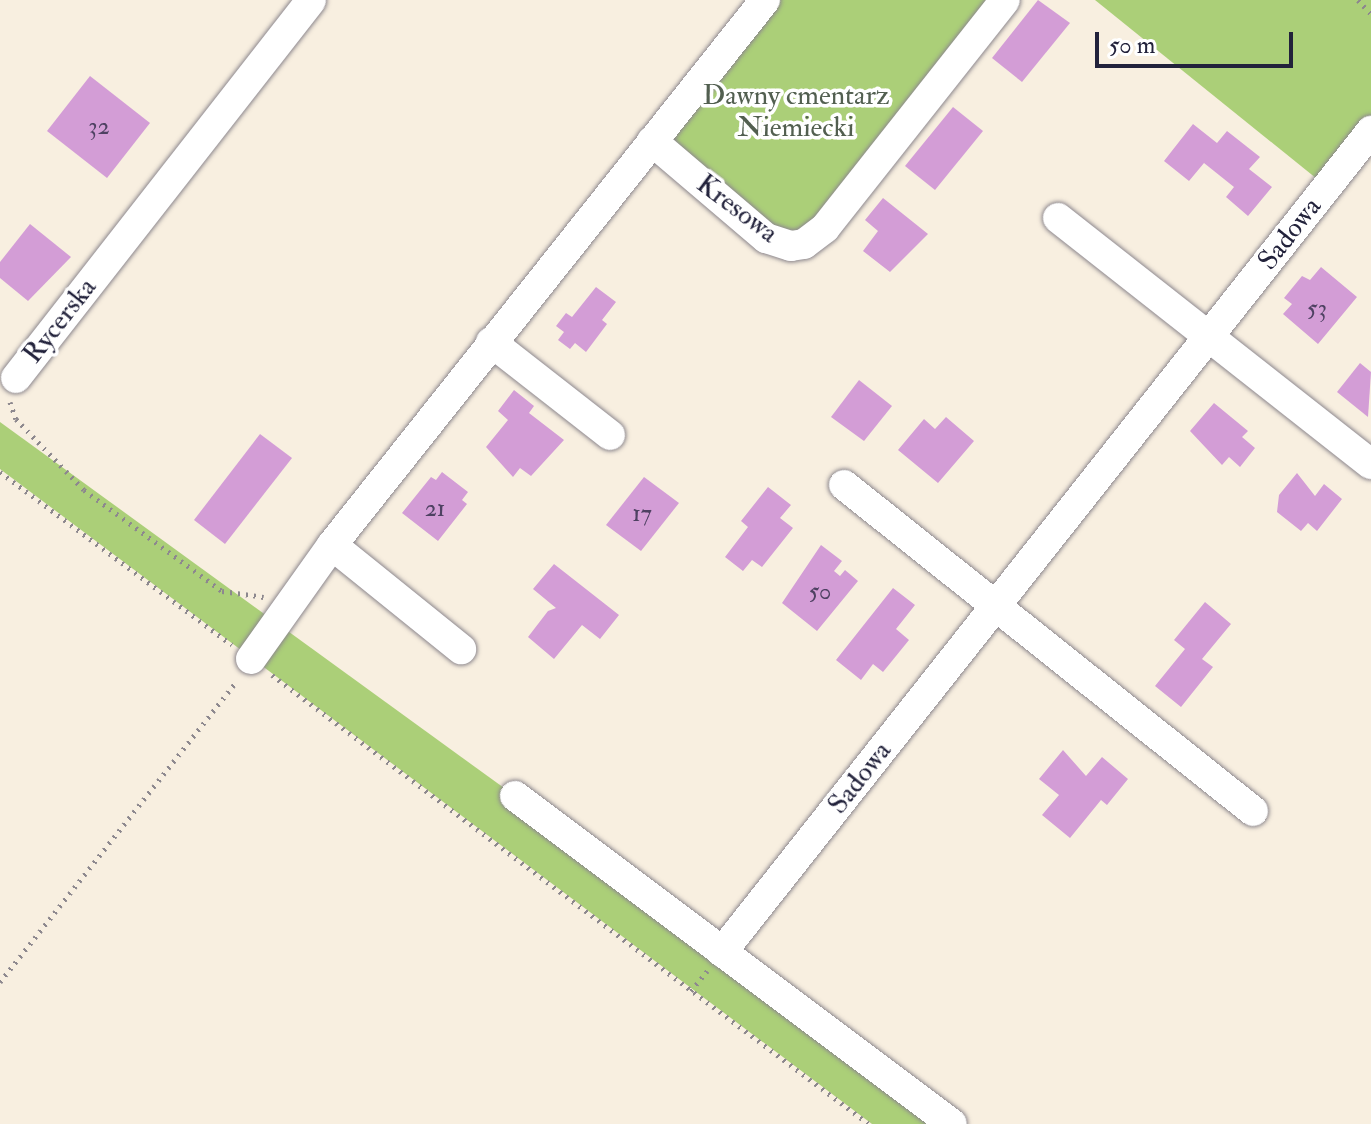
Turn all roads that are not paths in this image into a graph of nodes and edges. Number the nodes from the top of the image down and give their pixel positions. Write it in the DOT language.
graph roads {
  1 [pos="311,0"];
  2 [pos="765,0"];
  3 [pos="1005,0"];
  4 [pos="1371,131"];
  5 [pos="652,141"];
  6 [pos="1058,218"];
  7 [pos="1210,337"];
  8 [pos="491,342"];
  9 [pos="16,378"];
  10 [pos="610,435"];
  11 [pos="1371,464"];
  12 [pos="844,485"];
  13 [pos="332,545"];
  14 [pos="997,604"];
  15 [pos="461,649"];
  16 [pos="244,669"];
  17 [pos="515,796"];
  18 [pos="1253,811"];
  19 [pos="722,952"];
  20 [pos="952,1124"];
  1 -- 9 [label="street, Rycerska"];
  2 -- 5 [label="street"];
  3 -- 5 [label="street, Kresowa"];
  4 -- 7 [label="street, Sadowa"];
  5 -- 8 [label="street"];
  6 -- 7 [label="street"];
  7 -- 11 [label="street"];
  7 -- 14 [label="street, Sadowa"];
  8 -- 10 [label="street"];
  8 -- 13 [label="street"];
  12 -- 14 [label="street"];
  13 -- 15 [label="street"];
  13 -- 16 [label="street"];
  14 -- 18 [label="street"];
  14 -- 19 [label="street, Sadowa"];
  17 -- 19 [label="street"];
  19 -- 20 [label="street"];
}
